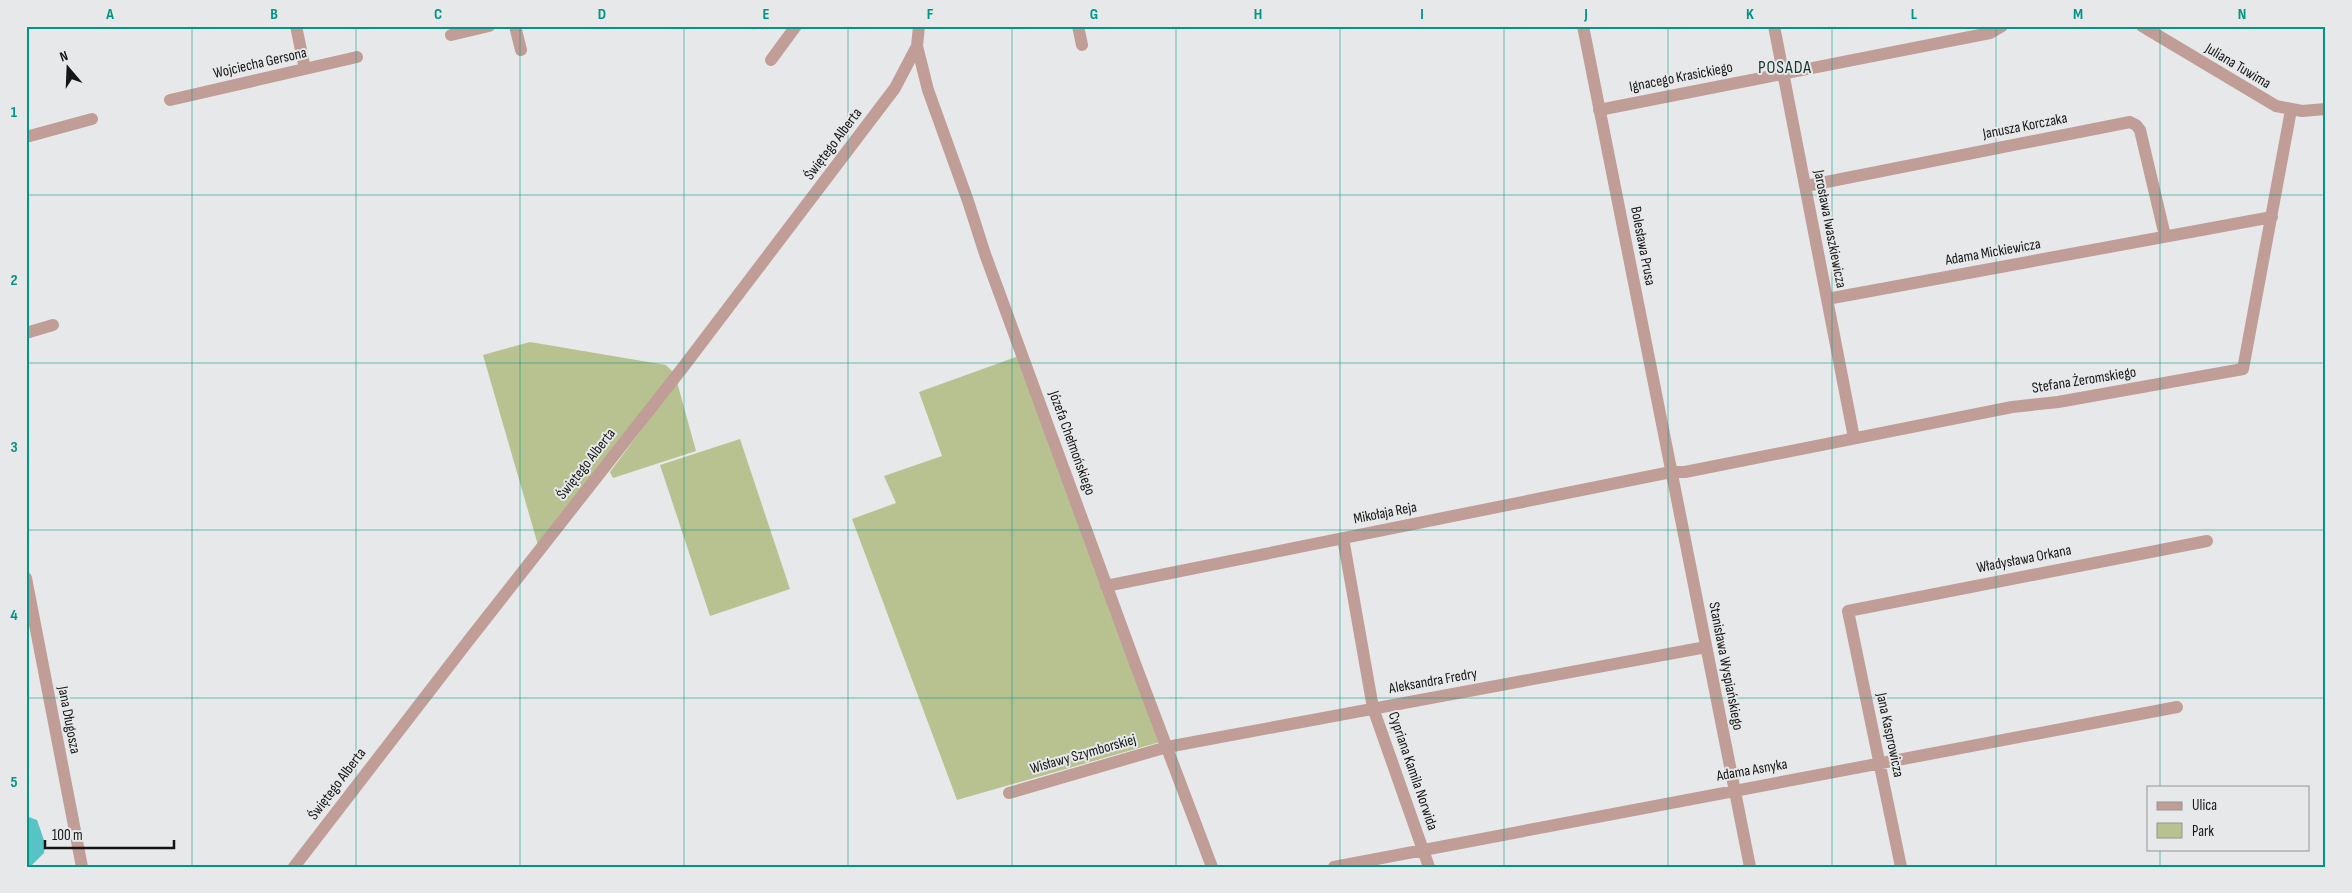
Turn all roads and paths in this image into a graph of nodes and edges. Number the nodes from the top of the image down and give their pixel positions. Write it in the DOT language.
graph roads {
  1 [pos="296,26"];
  2 [pos="490,26"];
  3 [pos="515,26"];
  4 [pos="796,26"];
  5 [pos="919,26"];
  6 [pos="1078,26"];
  7 [pos="1583,26"];
  8 [pos="1774,26"];
  9 [pos="2002,26"];
  10 [pos="2142,26"];
  11 [pos="451,35"];
  12 [pos="1082,45"];
  13 [pos="917,46"];
  14 [pos="521,50"];
  15 [pos="357,57"];
  16 [pos="771,60"];
  17 [pos="305,69"];
  18 [pos="1783,74"];
  19 [pos="900,80"];
  20 [pos="926,83"];
  21 [pos="170,100"];
  22 [pos="2326,109"];
  23 [pos="1599,110"];
  24 [pos="2290,110"];
  25 [pos="92,119"];
  26 [pos="26,137"];
  27 [pos="1806,186"];
  28 [pos="2272,217"];
  29 [pos="2166,236"];
  30 [pos="1827,299"];
  31 [pos="54,325"];
  32 [pos="26,333"];
  33 [pos="1854,438"];
  34 [pos="1671,472"];
  35 [pos="1344,538"];
  36 [pos="2207,541"];
  37 [pos="26,578"];
  38 [pos="1106,586"];
  39 [pos="1848,611"];
  40 [pos="1706,647"];
  41 [pos="2177,707"];
  42 [pos="1373,708"];
  43 [pos="1167,747"];
  44 [pos="1879,762"];
  45 [pos="1735,789"];
  46 [pos="1009,793"];
  47 [pos="1423,850"];
  48 [pos="82,867"];
  49 [pos="294,867"];
  50 [pos="1212,867"];
  51 [pos="1334,867"];
  52 [pos="1429,867"];
  53 [pos="1750,867"];
  54 [pos="1901,867"];
  1 -- 17 [label="street"];
  2 -- 11 [label="street"];
  3 -- 14 [label="street"];
  4 -- 16 [label="street"];
  5 -- 13 [label="street, Józefa Chełmońskiego"];
  6 -- 12 [label="street"];
  7 -- 23 [label="street, Bolesława Prusa"];
  8 -- 18 [label="street, Jarosława Iwaszkiewicza"];
  9 -- 18 [label="street, Ignacego Krasickiego"];
  10 -- 24 [label="street, Juliana Tuwima"];
  13 -- 19 [label="street, Świętego Alberta"];
  13 -- 20 [label="street, Józefa Chełmońskiego"];
  15 -- 17 [label="street, Wojciecha Gersona"];
  17 -- 21 [label="street, Wojciecha Gersona"];
  18 -- 23 [label="street, Ignacego Krasickiego"];
  18 -- 27 [label="street, Jarosława Iwaszkiewicza"];
  19 -- 20 [label="street"];
  19 -- 49 [label="street, Świętego Alberta"];
  20 -- 38 [label="street, Józefa Chełmońskiego"];
  22 -- 24 [label="street, Juliana Tuwima"];
  23 -- 34 [label="street, Bolesława Prusa"];
  24 -- 28 [label="street, Stefana Żeromskiego"];
  25 -- 26 [label="street"];
  27 -- 29 [label="street, Janusza Korczaka"];
  27 -- 30 [label="street, Jarosława Iwaszkiewicza"];
  28 -- 29 [label="street, Adama Mickiewicza"];
  28 -- 33 [label="street, Stefana Żeromskiego"];
  29 -- 30 [label="street, Adama Mickiewicza"];
  30 -- 33 [label="street, Jarosława Iwaszkiewicza"];
  31 -- 32 [label="street"];
  33 -- 34 [label="street, Stefana Żeromskiego"];
  34 -- 35 [label="street, Mikołaja Reja"];
  34 -- 40 [label="street, Stanisława Wyspiańskiego"];
  35 -- 38 [label="street, Mikołaja Reja"];
  35 -- 42 [label="street, Cypriana Kamila Norwida"];
  36 -- 39 [label="street, Władysława Orkana"];
  37 -- 48 [label="street, Jana Długosza"];
  38 -- 43 [label="street, Józefa Chełmońskiego"];
  39 -- 44 [label="street, Jana Kasprowicza"];
  40 -- 42 [label="street, Aleksandra Fredry"];
  40 -- 45 [label="street, Stanisława Wyspiańskiego"];
  41 -- 44 [label="street, Adama Asnyka"];
  42 -- 43 [label="street, Aleksandra Fredry"];
  42 -- 47 [label="street, Cypriana Kamila Norwida"];
  43 -- 46 [label="street, Wisławy Szymborskiej"];
  43 -- 50 [label="street, Józefa Chełmońskiego"];
  44 -- 45 [label="street, Adama Asnyka"];
  44 -- 54 [label="street, Jana Kasprowicza"];
  45 -- 47 [label="street, Adama Asnyka"];
  45 -- 53 [label="street, Stanisława Wyspiańskiego"];
  47 -- 51 [label="street, Adama Asnyka"];
  47 -- 52 [label="street, Cypriana Kamila Norwida"];
}
